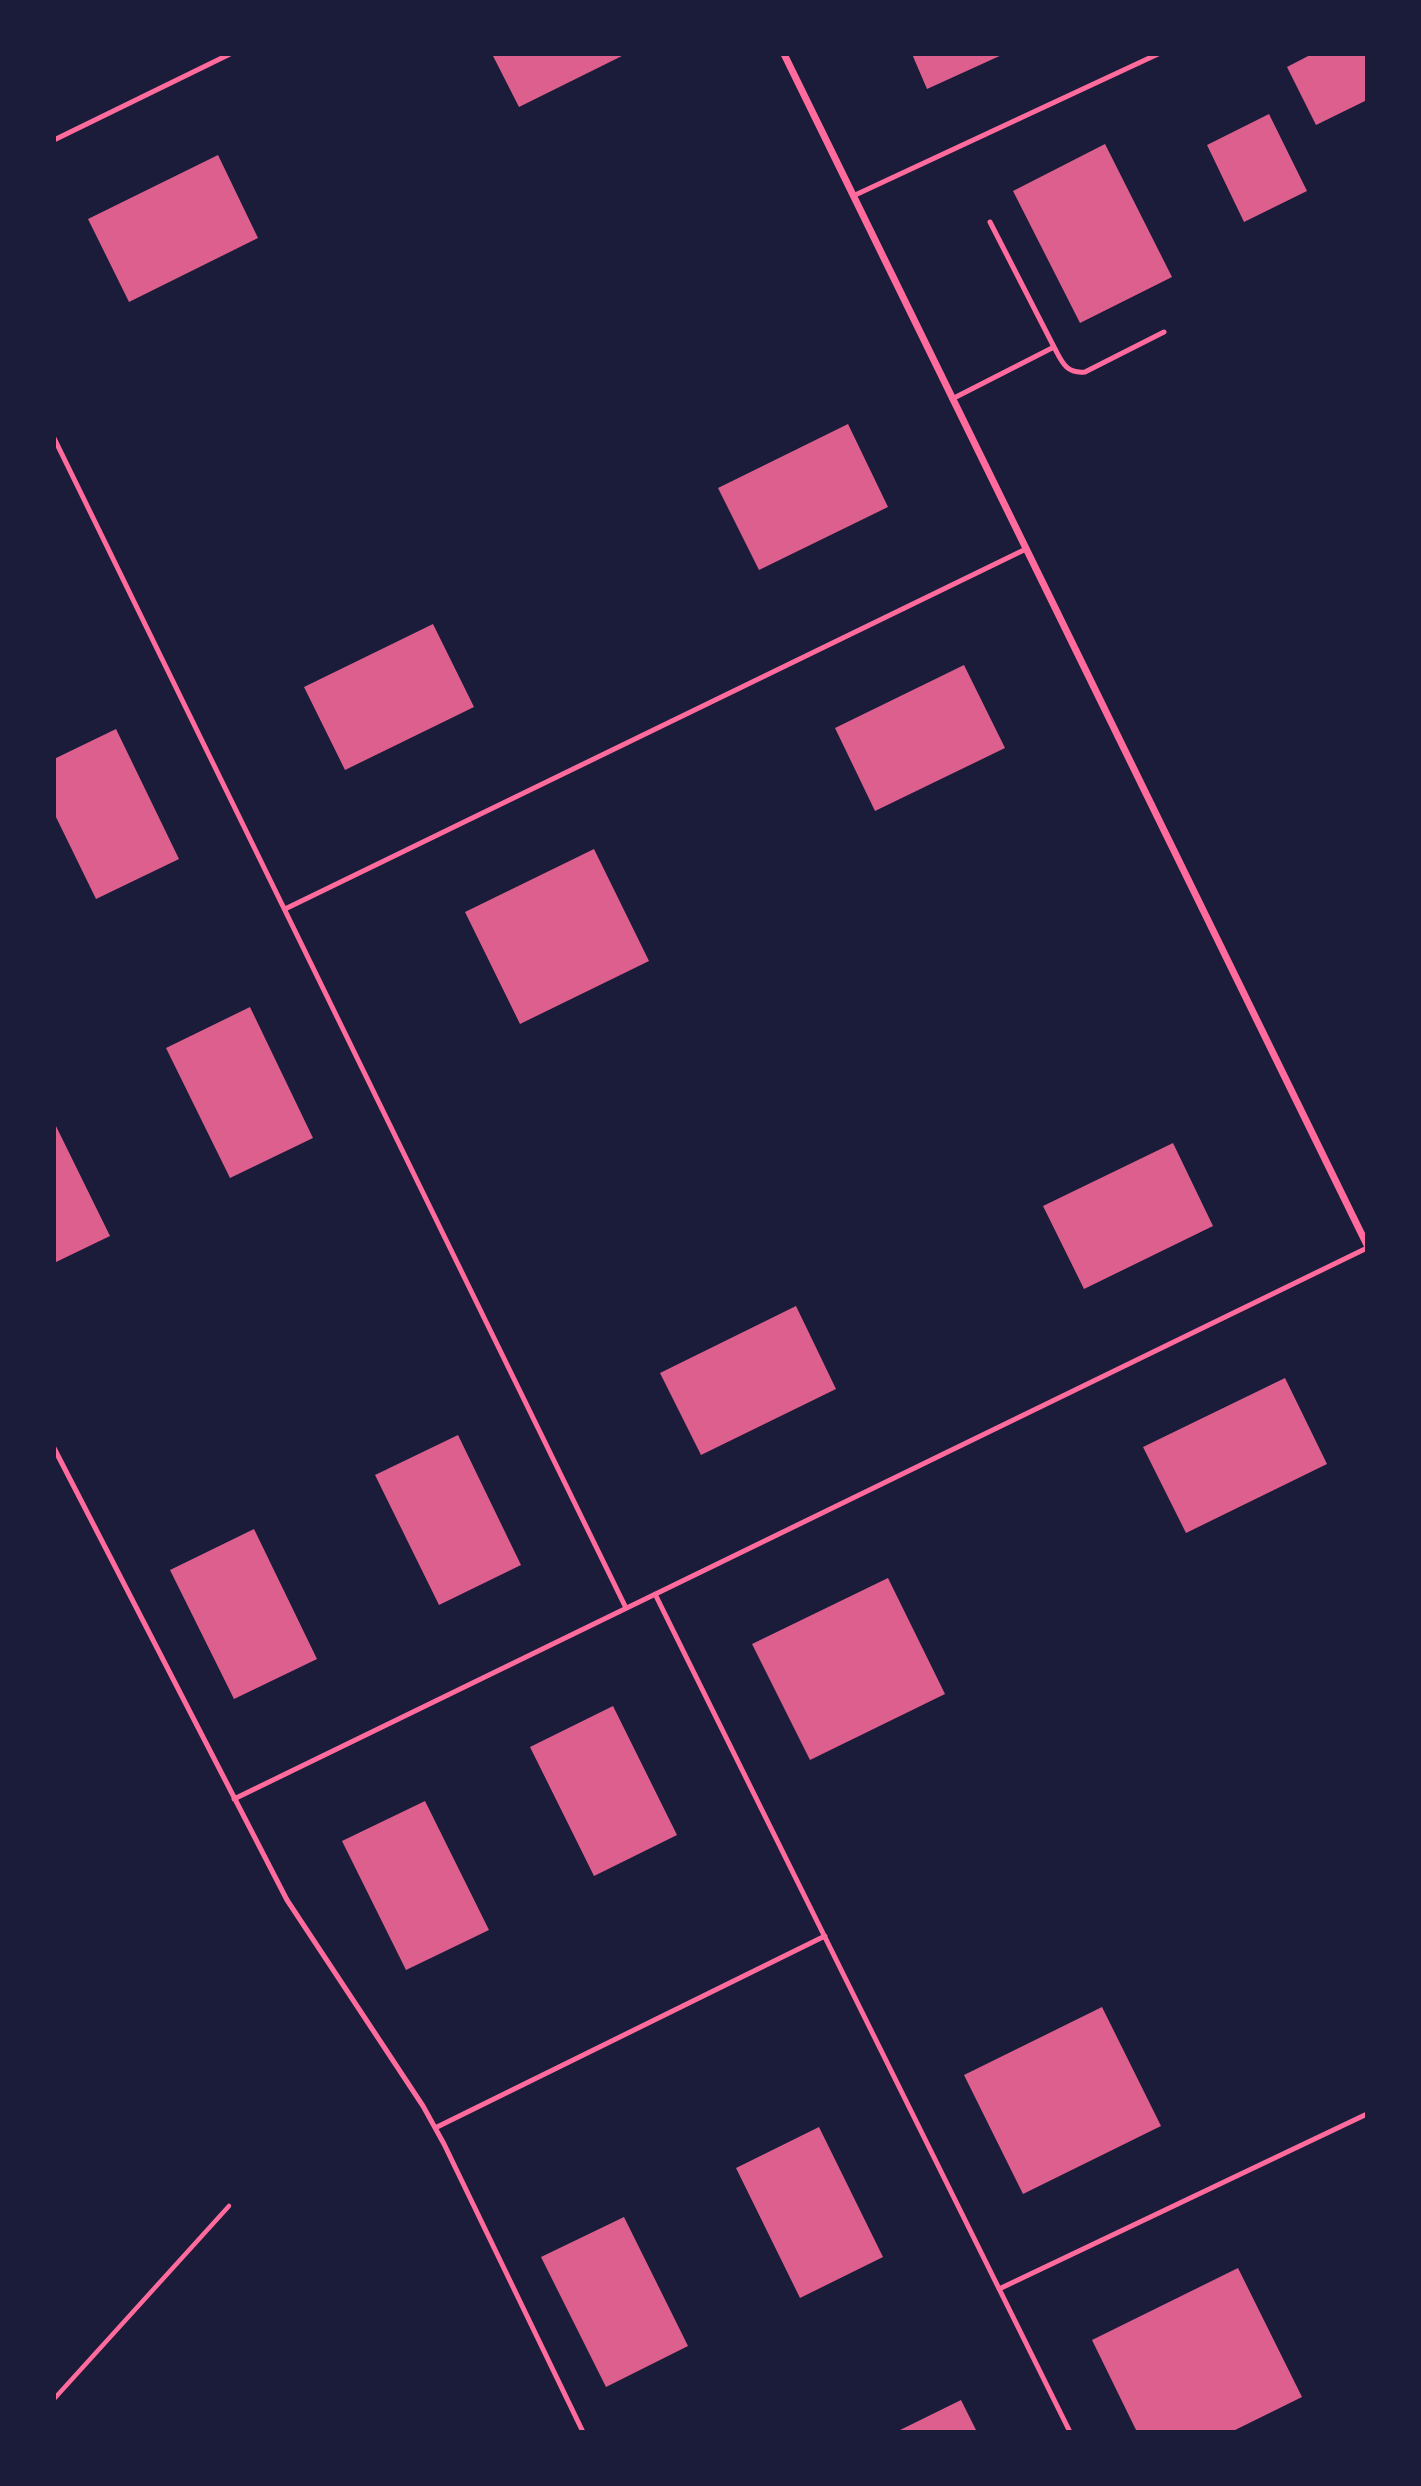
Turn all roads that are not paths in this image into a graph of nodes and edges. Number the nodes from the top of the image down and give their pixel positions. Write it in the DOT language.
graph roads {
  1 [pos="230,54"];
  2 [pos="784,54"];
  3 [pos="1158,54"];
  4 [pos="54,140"];
  5 [pos="853,196"];
  6 [pos="990,222"];
  7 [pos="1164,332"];
  8 [pos="1054,347"];
  9 [pos="953,399"];
  10 [pos="54,438"];
  11 [pos="1026,549"];
  12 [pos="285,909"];
  13 [pos="1367,1246"];
  14 [pos="54,1448"];
  15 [pos="655,1594"];
  16 [pos="626,1608"];
  17 [pos="234,1799"];
  18 [pos="825,1936"];
  19 [pos="1367,2114"];
  20 [pos="435,2128"];
  21 [pos="999,2289"];
  22 [pos="583,2432"];
  23 [pos="1070,2432"];
  1 -- 4 [label="lane"];
  2 -- 5 [label="street"];
  3 -- 5 [label="lane"];
  5 -- 9 [label="street"];
  6 -- 8 [label="lane"];
  7 -- 8 [label="lane"];
  8 -- 9 [label="lane"];
  9 -- 11 [label="street"];
  10 -- 12 [label="lane"];
  11 -- 12 [label="lane"];
  11 -- 13 [label="street"];
  12 -- 16 [label="lane"];
  13 -- 15 [label="lane"];
  14 -- 17 [label="lane"];
  15 -- 16 [label="lane"];
  15 -- 18 [label="lane"];
  16 -- 17 [label="lane"];
  17 -- 20 [label="lane"];
  18 -- 20 [label="lane"];
  18 -- 21 [label="lane"];
  19 -- 21 [label="lane"];
  20 -- 22 [label="lane"];
  21 -- 23 [label="lane"];
}
